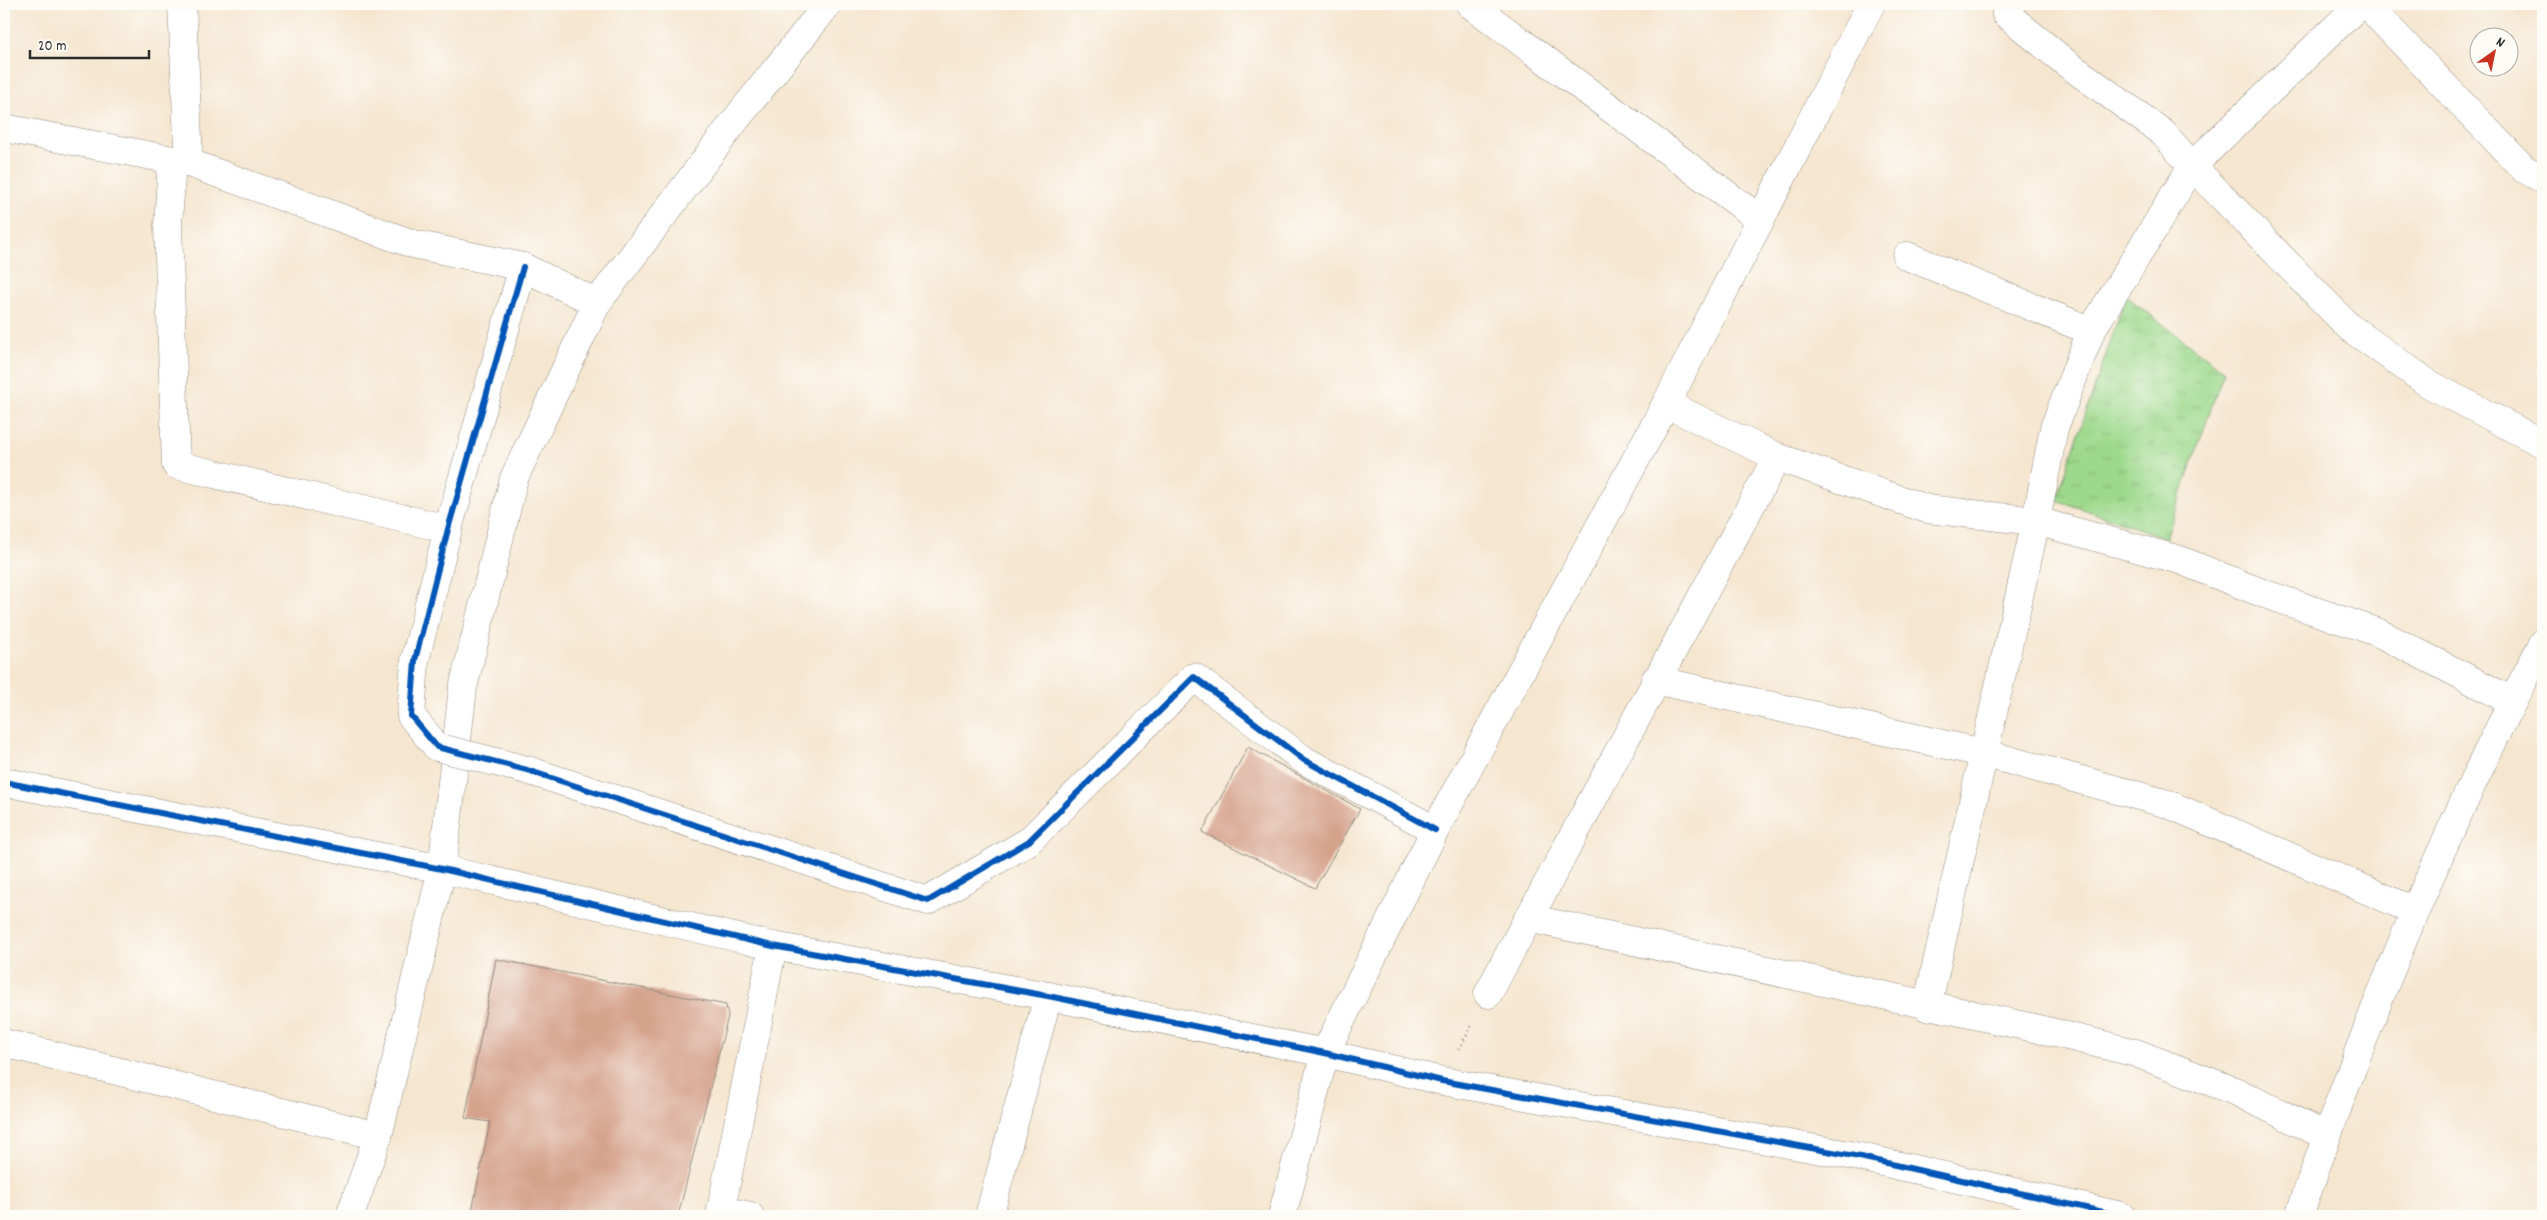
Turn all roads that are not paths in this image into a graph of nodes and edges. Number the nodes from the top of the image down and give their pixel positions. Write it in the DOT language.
graph roads {
  1 [pos="182,4"];
  2 [pos="828,4"];
  3 [pos="1470,4"];
  4 [pos="1871,4"];
  5 [pos="2011,4"];
  6 [pos="2360,4"];
  7 [pos="2366,4"];
  8 [pos="4,128"];
  9 [pos="180,161"];
  10 [pos="2192,166"];
  11 [pos="2543,179"];
  12 [pos="1761,220"];
  13 [pos="1907,256"];
  14 [pos="523,267"];
  15 [pos="597,303"];
  16 [pos="2091,331"];
  17 [pos="1666,404"];
  18 [pos="2543,444"];
  19 [pos="1776,457"];
  20 [pos="2036,521"];
  21 [pos="448,529"];
  22 [pos="2543,643"];
  23 [pos="1655,680"];
  24 [pos="2512,701"];
  25 [pos="1983,753"];
  26 [pos="4,782"];
  27 [pos="1436,830"];
  28 [pos="442,869"];
  29 [pos="2415,911"];
  30 [pos="773,946"];
  31 [pos="1048,996"];
  32 [pos="1927,1006"];
  33 [pos="4,1043"];
  34 [pos="1326,1053"];
  35 [pos="378,1136"];
  36 [pos="2326,1136"];
  37 [pos="350,1216"];
  38 [pos="750,1216"];
  39 [pos="989,1216"];
  40 [pos="1282,1216"];
  41 [pos="2121,1216"];
  42 [pos="2299,1216"];
  1 -- 9 [label="street"];
  2 -- 15 [label="street"];
  3 -- 12 [label="street"];
  4 -- 12 [label="street"];
  5 -- 10 [label="street"];
  6 -- 10 [label="street"];
  7 -- 11 [label="street"];
  8 -- 9 [label="street"];
  9 -- 14 [label="street"];
  9 -- 21 [label="street"];
  10 -- 16 [label="street"];
  10 -- 18 [label="street"];
  12 -- 17 [label="street"];
  13 -- 16 [label="street"];
  14 -- 15 [label="street"];
  14 -- 21 [label="street"];
  15 -- 28 [label="street"];
  16 -- 20 [label="street"];
  17 -- 19 [label="street"];
  17 -- 27 [label="street"];
  19 -- 20 [label="street"];
  19 -- 23 [label="street"];
  20 -- 24 [label="street"];
  20 -- 25 [label="street"];
  21 -- 27 [label="street, bridge"];
  22 -- 24 [label="street"];
  23 -- 25 [label="street"];
  23 -- 32 [label="street"];
  24 -- 29 [label="street"];
  25 -- 29 [label="street"];
  25 -- 32 [label="street"];
  26 -- 28 [label="street"];
  27 -- 34 [label="street"];
  28 -- 30 [label="street"];
  28 -- 35 [label="street"];
  29 -- 36 [label="street"];
  30 -- 31 [label="street"];
  30 -- 38 [label="street"];
  31 -- 34 [label="street"];
  31 -- 39 [label="street"];
  32 -- 36 [label="street"];
  33 -- 35 [label="street"];
  34 -- 40 [label="street"];
  34 -- 41 [label="street"];
  35 -- 37 [label="street"];
  36 -- 42 [label="street"];
}
